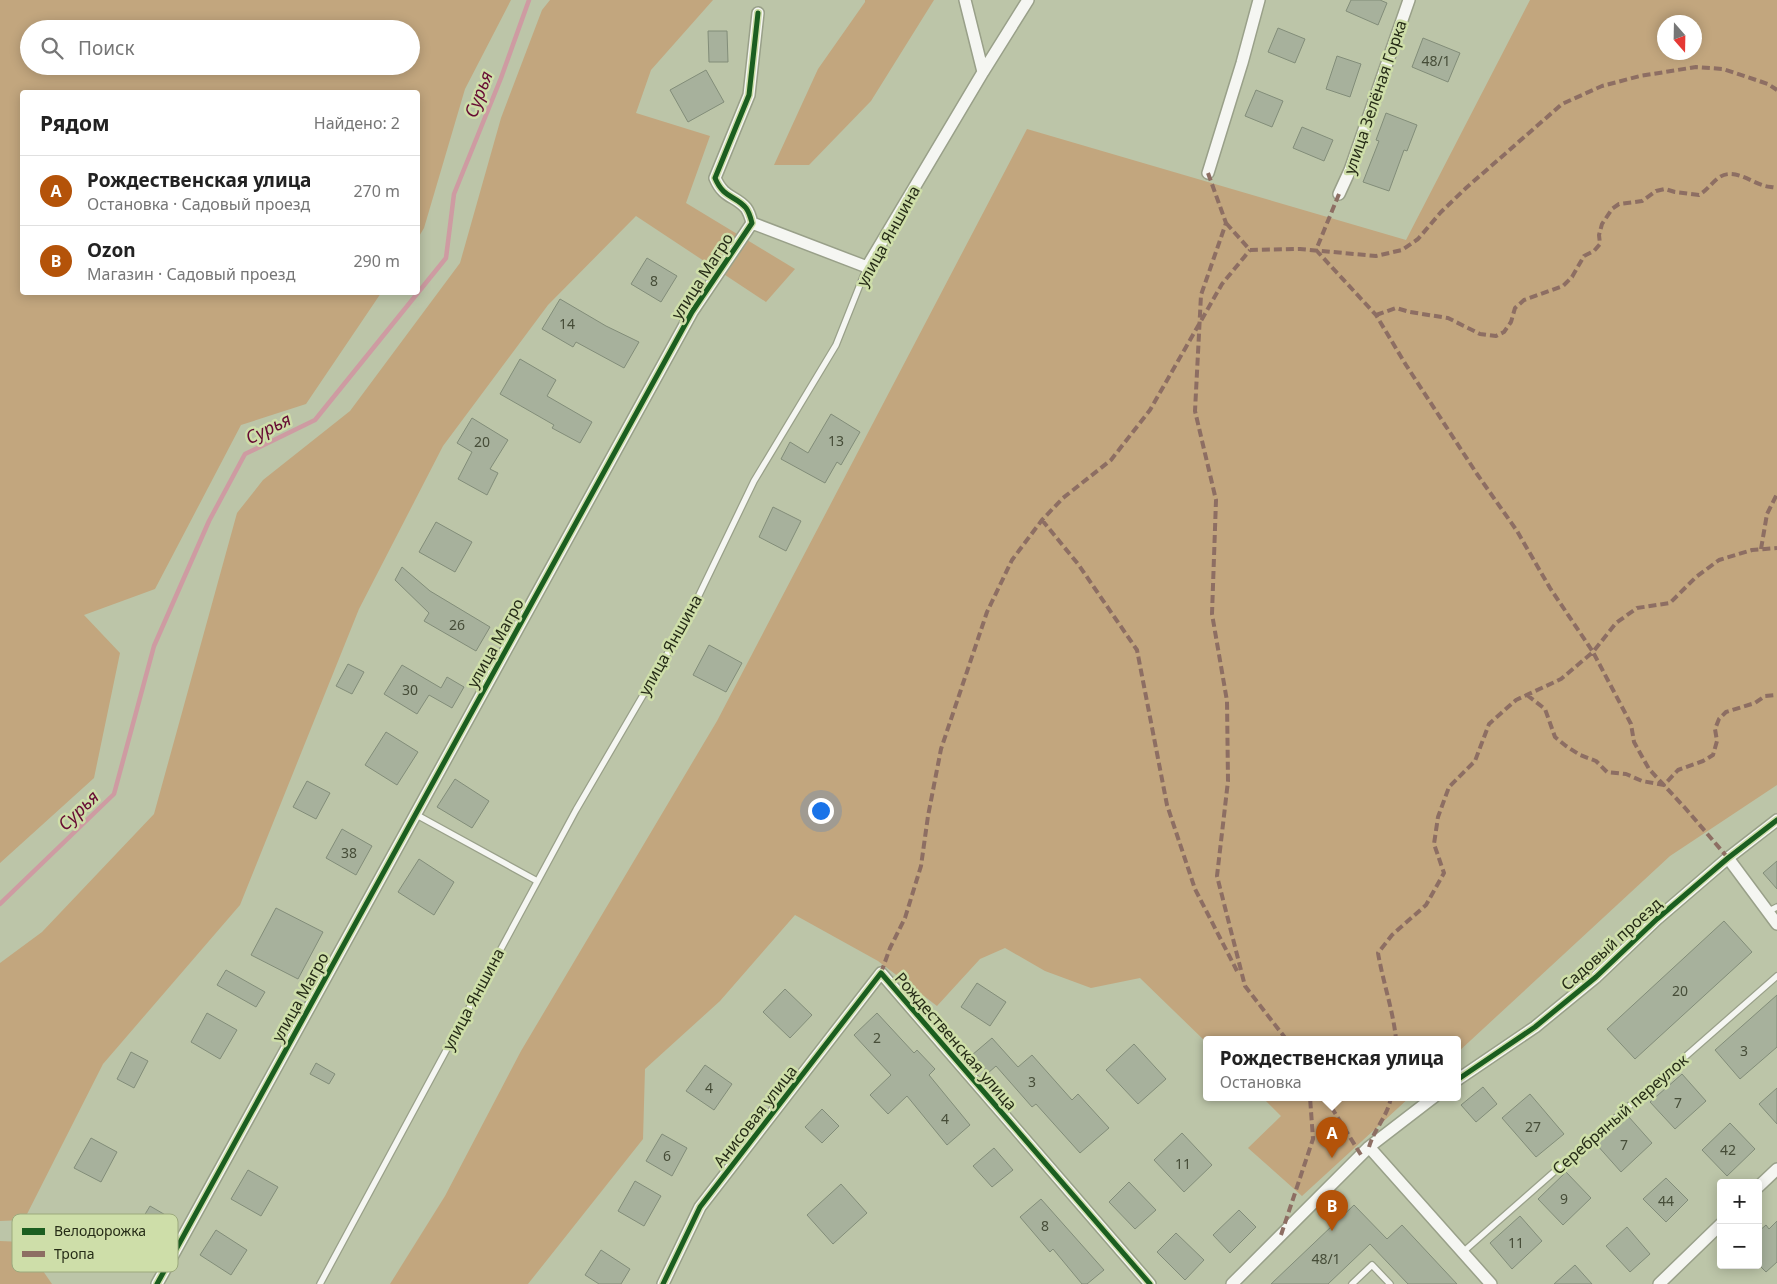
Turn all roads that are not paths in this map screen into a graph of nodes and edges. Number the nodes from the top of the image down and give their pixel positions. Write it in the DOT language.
graph roads {
  1 [pos="965,0"];
  2 [pos="1028,0"];
  3 [pos="1260,0"];
  4 [pos="1409,0"];
  5 [pos="758,13"];
  6 [pos="983,72"];
  7 [pos="1208,173"];
  8 [pos="1339,194"];
  9 [pos="752,223"];
  10 [pos="867,267"];
  11 [pos="415,814"];
  12 [pos="1777,820"];
  13 [pos="1728,858"];
  14 [pos="537,881"];
  15 [pos="1772,909"];
  16 [pos="1777,924"];
  17 [pos="881,973"];
  18 [pos="1777,976"];
  19 [pos="1461,1077"];
  20 [pos="1429,1101"];
  21 [pos="1369,1147"];
  22 [pos="1777,1169"];
  23 [pos="1762,1184"];
  24 [pos="1717,1228"];
  25 [pos="178,1246"];
  26 [pos="1463,1252"];
  27 [pos="164,1272"];
  28 [pos="157,1284"];
  29 [pos="320,1284"];
  30 [pos="663,1284"];
  31 [pos="1150,1284"];
  32 [pos="1232,1284"];
  33 [pos="1352,1284"];
  34 [pos="1390,1284"];
  35 [pos="1491,1284"];
  36 [pos="1659,1284"];
  1 -- 6 [label="street"];
  2 -- 6 [label="street, улица Яншина"];
  3 -- 7 [label="street"];
  4 -- 8 [label="street, улица Зелёная Горка"];
  5 -- 9 [label="street, улица Магро"];
  6 -- 10 [label="street, улица Яншина"];
  9 -- 10 [label="street"];
  9 -- 11 [label="street, улица Магро"];
  10 -- 14 [label="lane, улица Яншина"];
  11 -- 14 [label="lane"];
  11 -- 25 [label="street, улица Магро"];
  12 -- 13 [label="street, Садовый проезд"];
  13 -- 15 [label="street"];
  13 -- 19 [label="street, Садовый проезд"];
  14 -- 29 [label="lane, улица Яншина"];
  15 -- 16 [label="street"];
  17 -- 30 [label="street, Анисовая улица"];
  17 -- 31 [label="street, Рождественская улица"];
  18 -- 26 [label="lane, Серебряный переулок"];
  20 -- 21 [label="street"];
  21 -- 26 [label="street"];
  21 -- 32 [label="street"];
  22 -- 23 [label="street"];
  24 -- 36 [label="street"];
  26 -- 35 [label="street"];
  27 -- 28 [label="street, улица Магро"];
  33 -- 34 [label="lane"];
}
